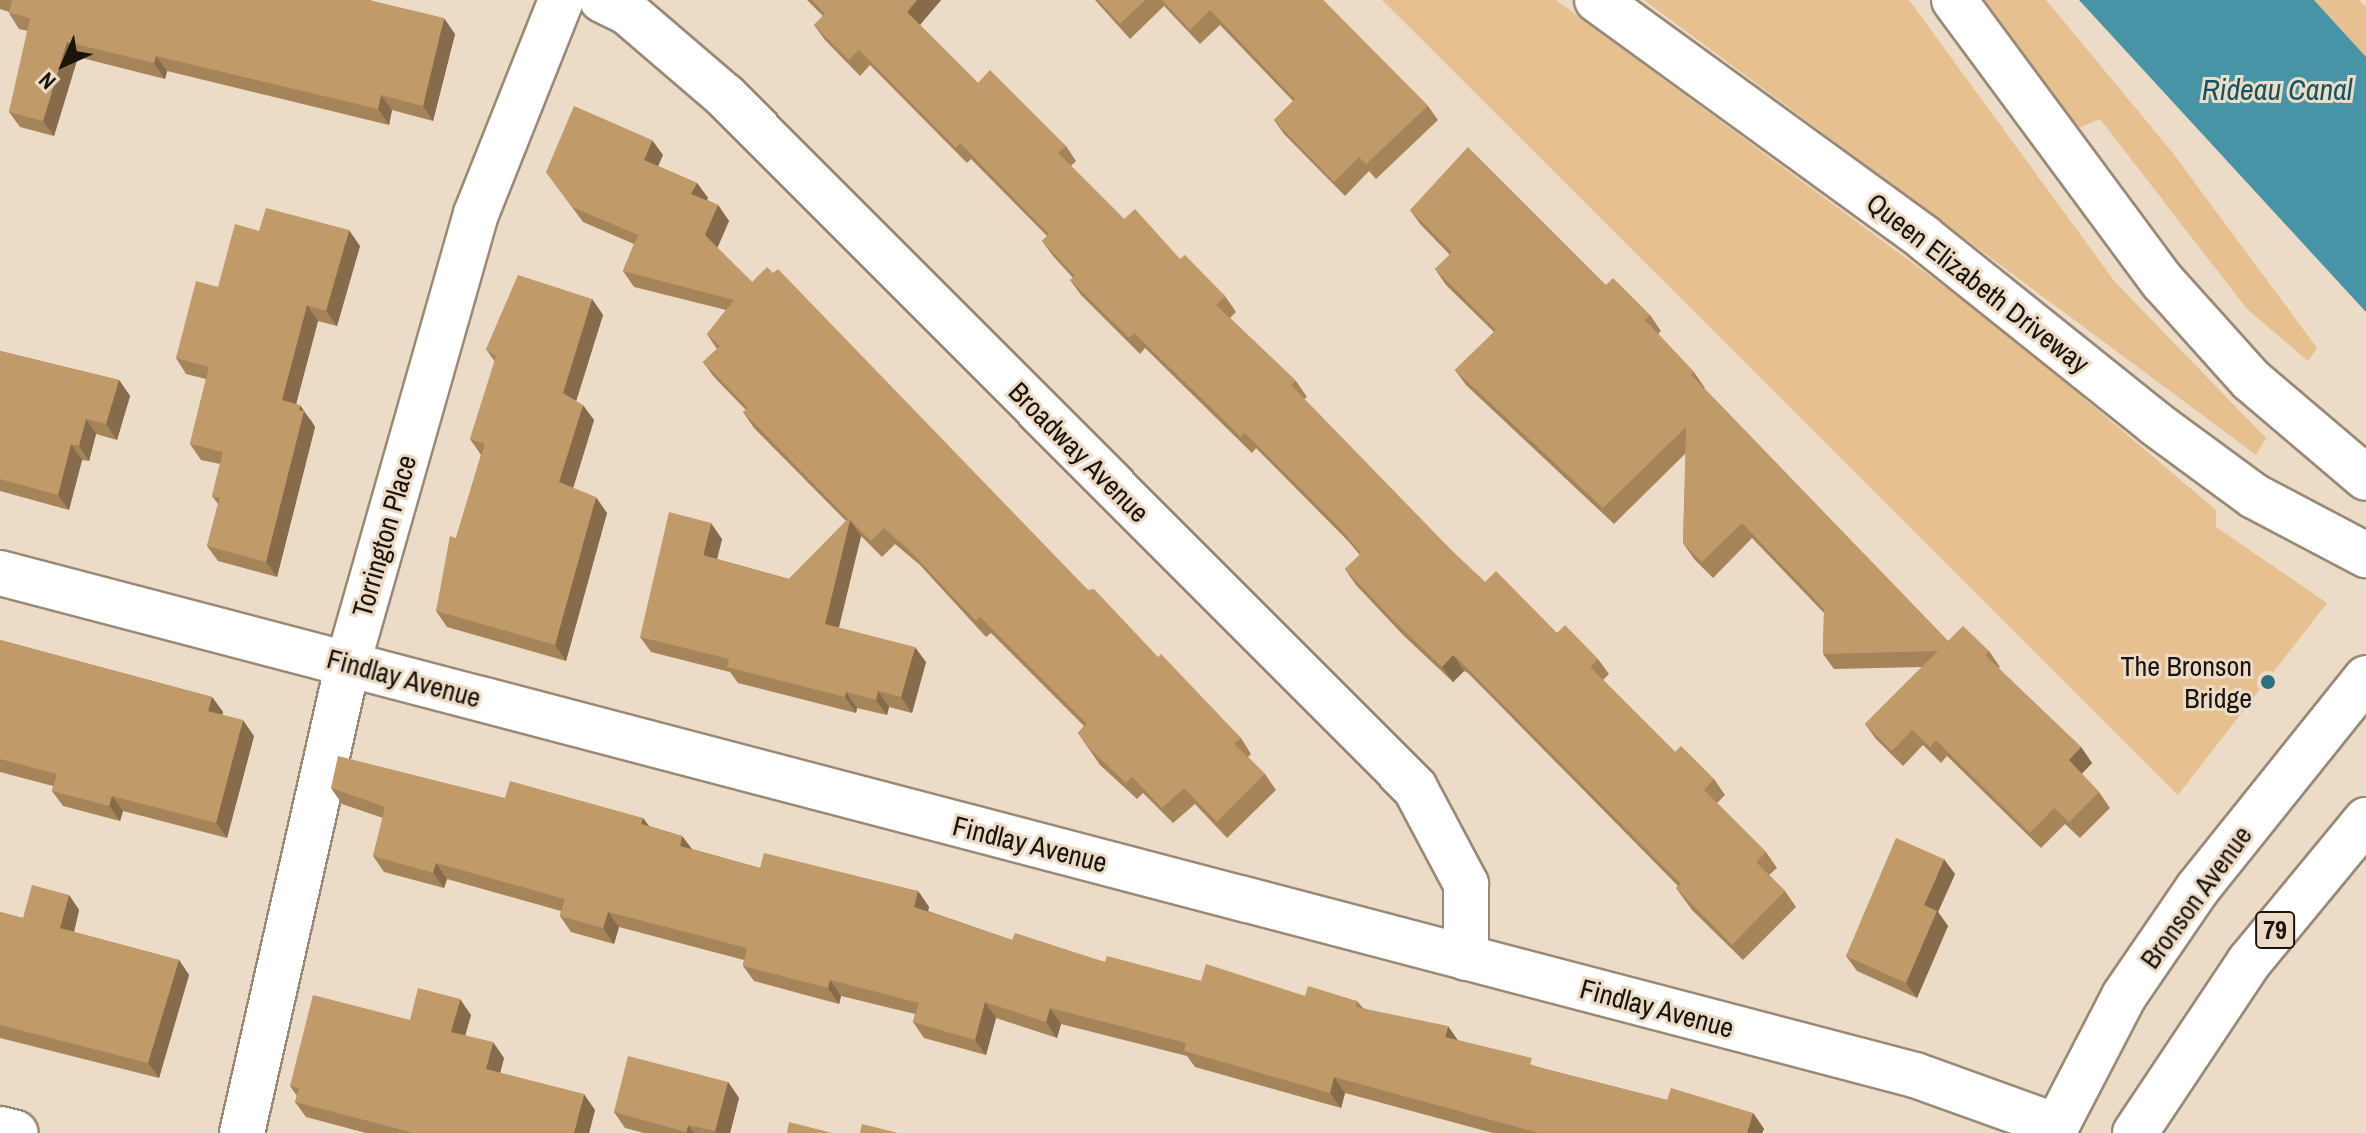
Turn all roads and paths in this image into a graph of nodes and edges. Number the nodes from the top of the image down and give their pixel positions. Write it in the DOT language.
graph roads {
  1 [pos="561,0"];
  2 [pos="602,0"];
  3 [pos="1597,0"];
  4 [pos="1954,0"];
  5 [pos="2366,478"];
  6 [pos="2366,555"];
  7 [pos="0,573"];
  8 [pos="348,663"];
  9 [pos="2366,678"];
  10 [pos="2366,820"];
  11 [pos="1466,958"];
  12 [pos="0,1129"];
  13 [pos="2055,1129"];
  14 [pos="16,1133"];
  15 [pos="242,1133"];
  16 [pos="2135,1133"];
  1 -- 8 [label="street, Torrington Place"];
  2 -- 11 [label="street, Broadway Avenue"];
  3 -- 6 [label="street, Queen Elizabeth Driveway"];
  4 -- 5 [label="street"];
  7 -- 8 [label="street, Findlay Avenue"];
  8 -- 11 [label="street, Findlay Avenue"];
  8 -- 15 [label="street, Torrington Place"];
  9 -- 13 [label="street, Bronson Avenue"];
  10 -- 16 [label="street, 79"];
  11 -- 13 [label="street, Findlay Avenue"];
  12 -- 14 [label="street"];
}
